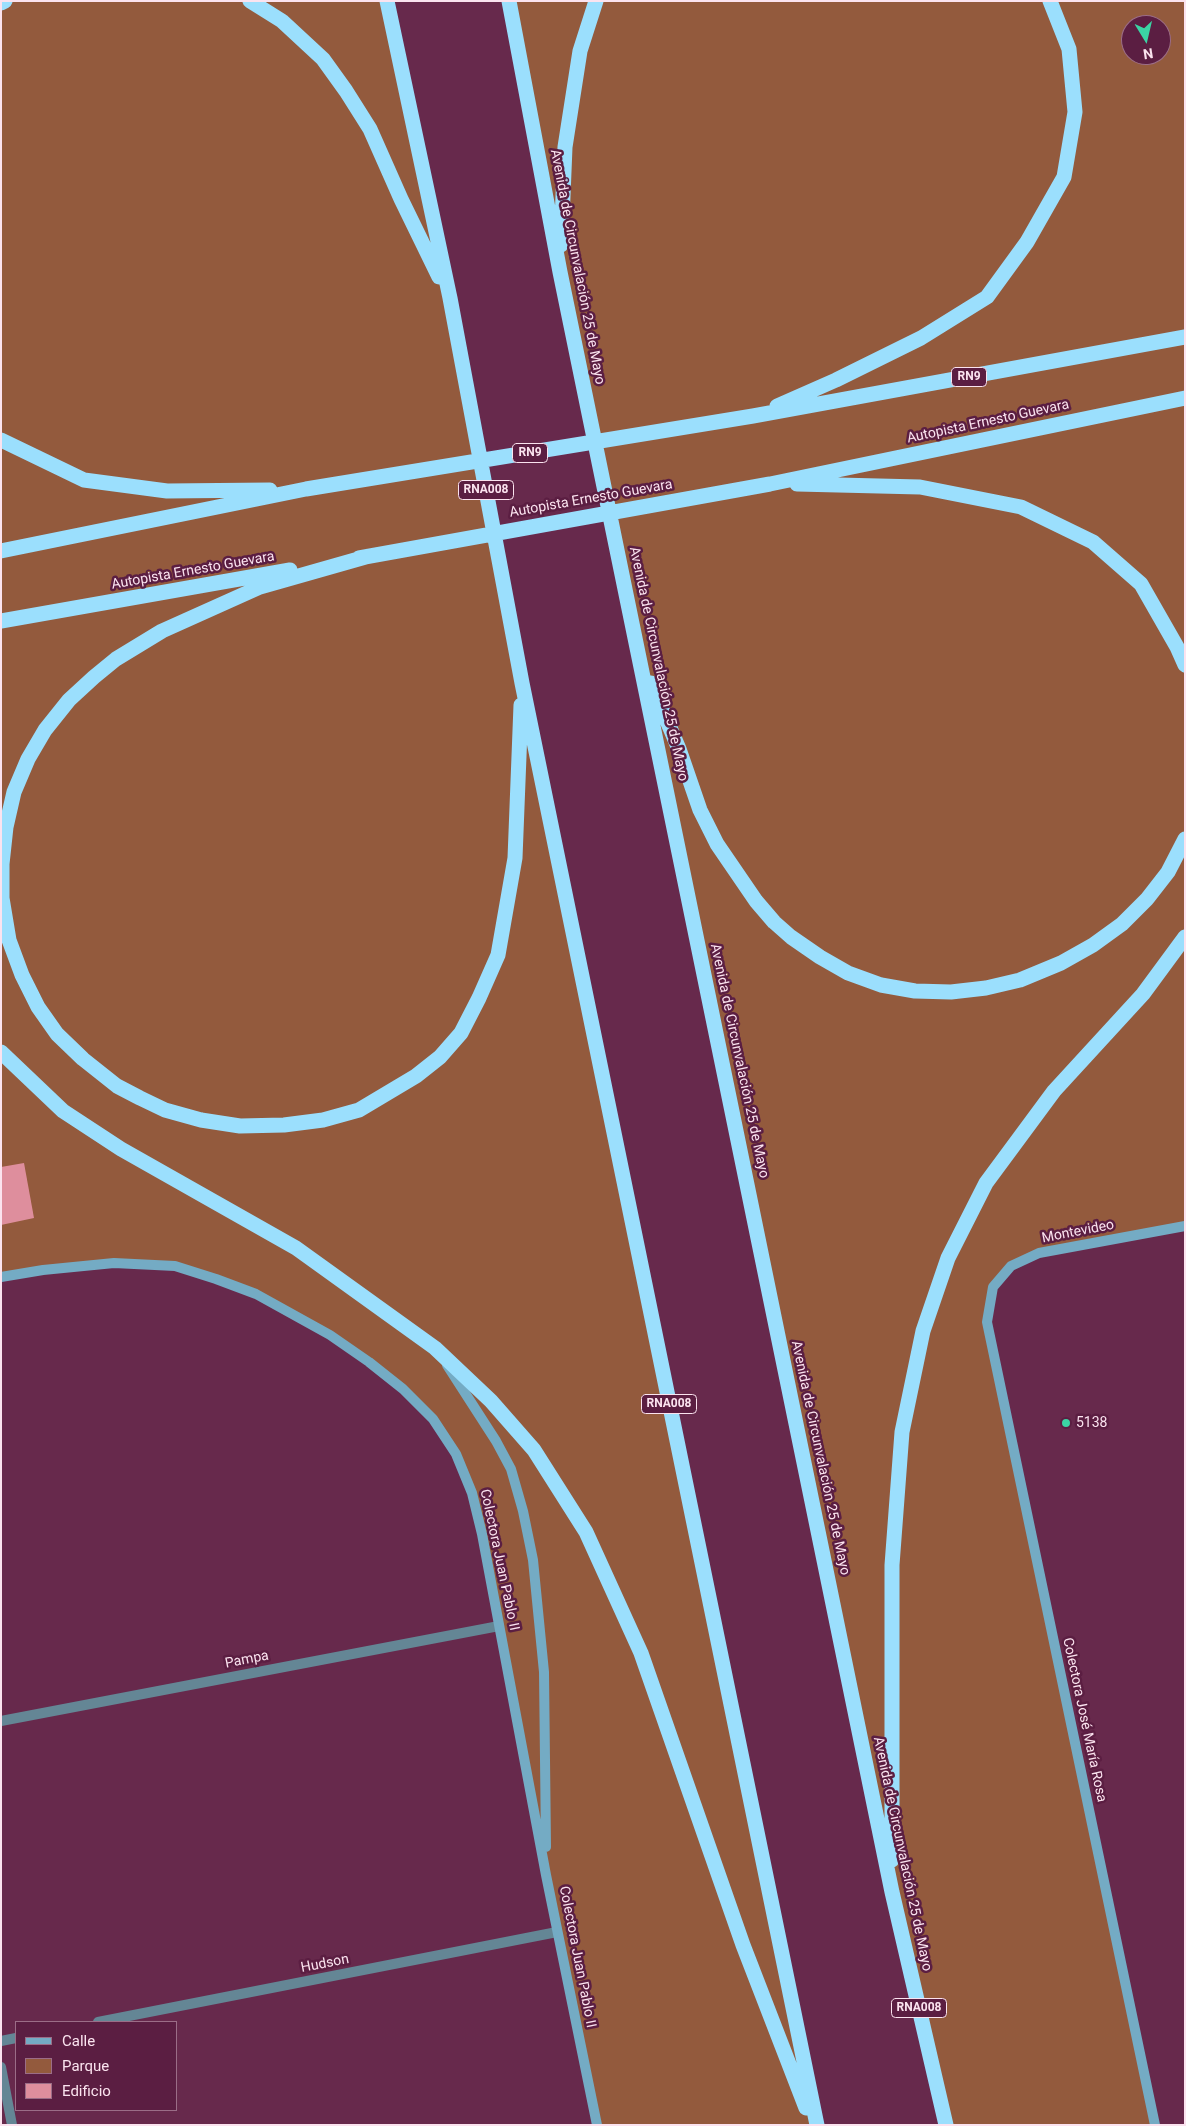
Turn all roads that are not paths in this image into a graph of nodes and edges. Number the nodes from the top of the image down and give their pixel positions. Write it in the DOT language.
graph roads {
  1 [pos="5,1"];
  2 [pos="250,1"];
  3 [pos="387,1"];
  4 [pos="509,1"];
  5 [pos="596,1"];
  6 [pos="1050,1"];
  7 [pos="1,3"];
  8 [pos="560,272"];
  9 [pos="450,298"];
  10 [pos="1185,337"];
  11 [pos="1185,398"];
  12 [pos="753,416"];
  13 [pos="1,440"];
  14 [pos="770,484"];
  15 [pos="306,489"];
  16 [pos="1,551"];
  17 [pos="369,556"];
  18 [pos="1,621"];
  19 [pos="638,652"];
  20 [pos="1185,665"];
  21 [pos="522,683"];
  22 [pos="1185,839"];
  23 [pos="1185,937"];
  24 [pos="1,1052"];
  25 [pos="1185,1226"];
  26 [pos="1,1277"];
  27 [pos="986,1322"];
  28 [pos="435,1348"];
  29 [pos="499,1626"];
  30 [pos="1,1721"];
  31 [pos="546,1875"];
  32 [pos="892,1892"];
  33 [pos="557,1932"];
  34 [pos="103,2021"];
  35 [pos="15,2038"];
  36 [pos="1,2041"];
  37 [pos="1,2067"];
  38 [pos="12,2125"];
  39 [pos="597,2125"];
  40 [pos="812,2125"];
  41 [pos="816,2125"];
  42 [pos="946,2125"];
  43 [pos="1155,2125"];
  1 -- 7 [label="highway"];
  2 -- 9 [label="highway"];
  3 -- 9 [label="highway, RNA008"];
  4 -- 8 [label="highway, Avenida de Circunvalación 25 de Mayo / RNA008"];
  5 -- 8 [label="highway"];
  6 -- 12 [label="highway"];
  8 -- 19 [label="highway, Avenida de Circunvalación 25 de Mayo / RNA008"];
  9 -- 21 [label="highway, RNA008"];
  10 -- 12 [label="highway, RN9"];
  11 -- 14 [label="highway, Autopista Ernesto Guevara"];
  12 -- 15 [label="highway, RN9"];
  13 -- 15 [label="highway"];
  14 -- 17 [label="highway, Autopista Ernesto Guevara"];
  14 -- 20 [label="highway"];
  15 -- 16 [label="highway, RN9"];
  17 -- 18 [label="highway, Autopista Ernesto Guevara"];
  17 -- 21 [label="highway"];
  19 -- 22 [label="highway"];
  19 -- 32 [label="highway, Avenida de Circunvalación 25 de Mayo / RNA008"];
  21 -- 41 [label="highway, RNA008"];
  23 -- 32 [label="highway"];
  24 -- 28 [label="highway"];
  25 -- 27 [label="main road, Montevideo"];
  26 -- 29 [label="main road, Colectora Juan Pablo II"];
  27 -- 43 [label="main road, Colectora José María Rosa"];
  28 -- 31 [label="main road"];
  28 -- 40 [label="highway"];
  29 -- 30 [label="street, Pampa"];
  29 -- 31 [label="main road, Colectora Juan Pablo II"];
  31 -- 33 [label="main road, Colectora Juan Pablo II"];
  32 -- 42 [label="highway, Avenida de Circunvalación 25 de Mayo / RNA008"];
  33 -- 34 [label="street, Hudson"];
  33 -- 39 [label="main road, Colectora Juan Pablo II"];
  35 -- 36 [label="street"];
  37 -- 38 [label="street"];
}
